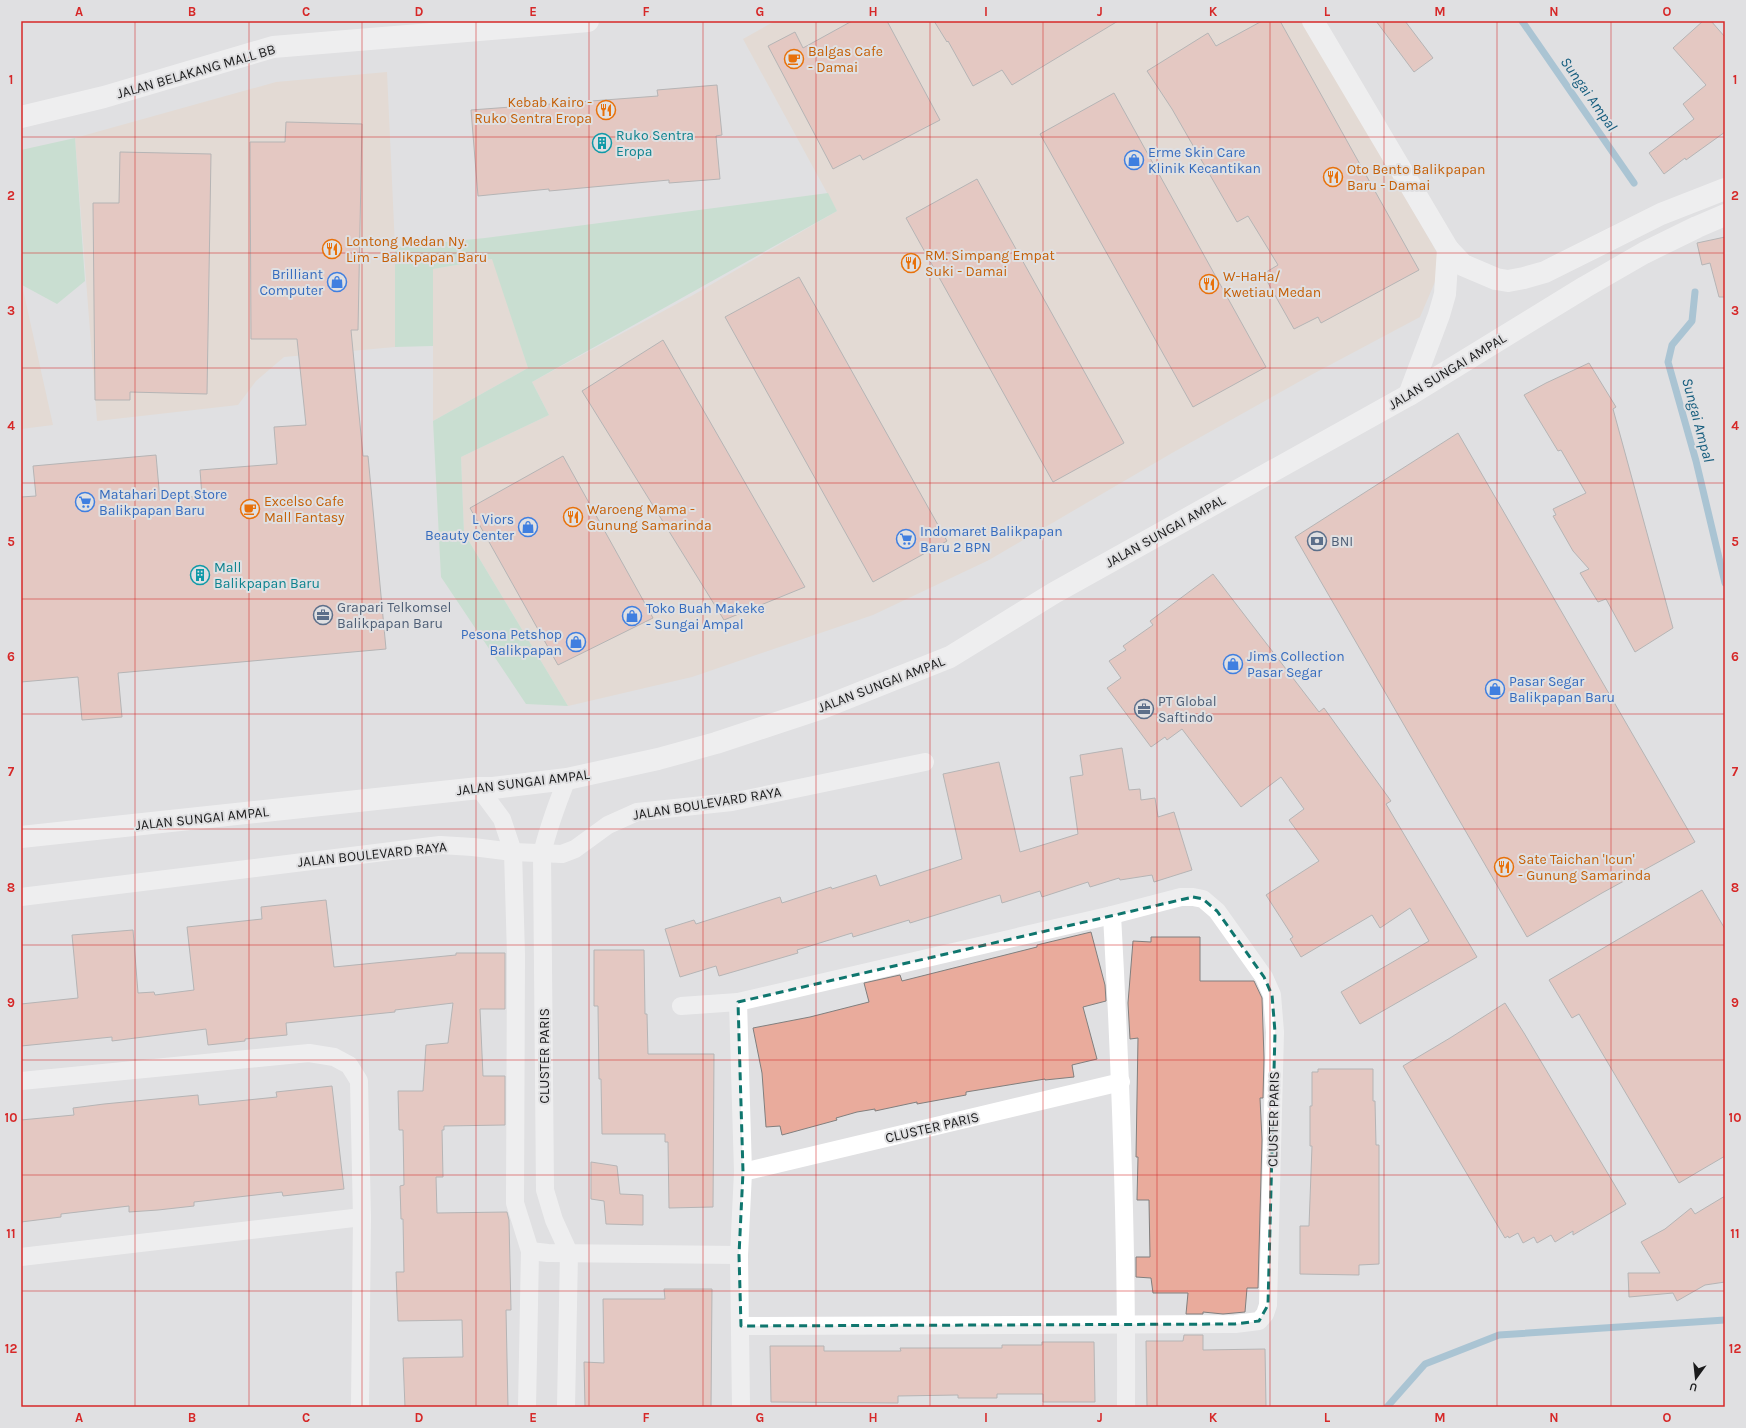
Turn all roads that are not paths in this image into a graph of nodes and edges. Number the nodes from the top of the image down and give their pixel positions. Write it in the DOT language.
graph roads {
  1 [pos="588,21"];
  2 [pos="1313,21"];
  3 [pos="21,118"];
  4 [pos="1725,189"];
  5 [pos="1725,215"];
  6 [pos="1448,249"];
  7 [pos="1409,395"];
  8 [pos="925,762"];
  9 [pos="567,779"];
  10 [pos="479,788"];
  11 [pos="21,837"];
  12 [pos="513,852"];
  13 [pos="542,854"];
  14 [pos="21,897"];
  15 [pos="1112,915"];
  16 [pos="544,953"];
  17 [pos="516,955"];
  18 [pos="738,1002"];
  19 [pos="681,1006"];
  20 [pos="21,1080"];
  21 [pos="1121,1082"];
  22 [pos="743,1172"];
  23 [pos="362,1217"];
  24 [pos="530,1251"];
  25 [pos="569,1253"];
  26 [pos="739,1255"];
  27 [pos="21,1257"];
  28 [pos="1126,1323"];
  29 [pos="741,1326"];
  30 [pos="360,1407"];
  31 [pos="527,1407"];
  32 [pos="566,1407"];
  33 [pos="742,1407"];
  34 [pos="1126,1407"];
  1 -- 3 [label="main road, JALAN BELAKANG MALL BB"];
  2 -- 6 [label="main road"];
  4 -- 6 [label="main road"];
  5 -- 7 [label="main road, JALAN SUNGAI AMPAL"];
  6 -- 7 [label="main road"];
  7 -- 9 [label="main road, JALAN SUNGAI AMPAL"];
  8 -- 13 [label="street, JALAN BOULEVARD RAYA"];
  9 -- 10 [label="main road, JALAN SUNGAI AMPAL"];
  9 -- 13 [label="street, CLUSTER PARIS"];
  10 -- 11 [label="main road, JALAN SUNGAI AMPAL"];
  10 -- 12 [label="street, CLUSTER PARIS"];
  12 -- 13 [label="street, JALAN BOULEVARD RAYA"];
  12 -- 14 [label="street, JALAN BOULEVARD RAYA"];
  12 -- 17 [label="street, CLUSTER PARIS"];
  13 -- 16 [label="street, CLUSTER PARIS"];
  15 -- 18 [label="street, CLUSTER PARIS"];
  15 -- 21 [label="street"];
  15 -- 28 [label="street, CLUSTER PARIS"];
  16 -- 17 [label="street"];
  16 -- 25 [label="street, CLUSTER PARIS"];
  17 -- 24 [label="street, CLUSTER PARIS"];
  18 -- 19 [label="street, CLUSTER PARIS"];
  18 -- 22 [label="street"];
  20 -- 23 [label="street"];
  21 -- 22 [label="street, CLUSTER PARIS"];
  21 -- 28 [label="street"];
  22 -- 26 [label="street"];
  23 -- 27 [label="street"];
  23 -- 30 [label="street"];
  24 -- 25 [label="street"];
  24 -- 31 [label="street, CLUSTER PARIS"];
  25 -- 26 [label="street"];
  25 -- 32 [label="street, CLUSTER PARIS"];
  26 -- 29 [label="street"];
  28 -- 29 [label="street, CLUSTER PARIS"];
  28 -- 34 [label="street"];
  29 -- 33 [label="street"];
}
